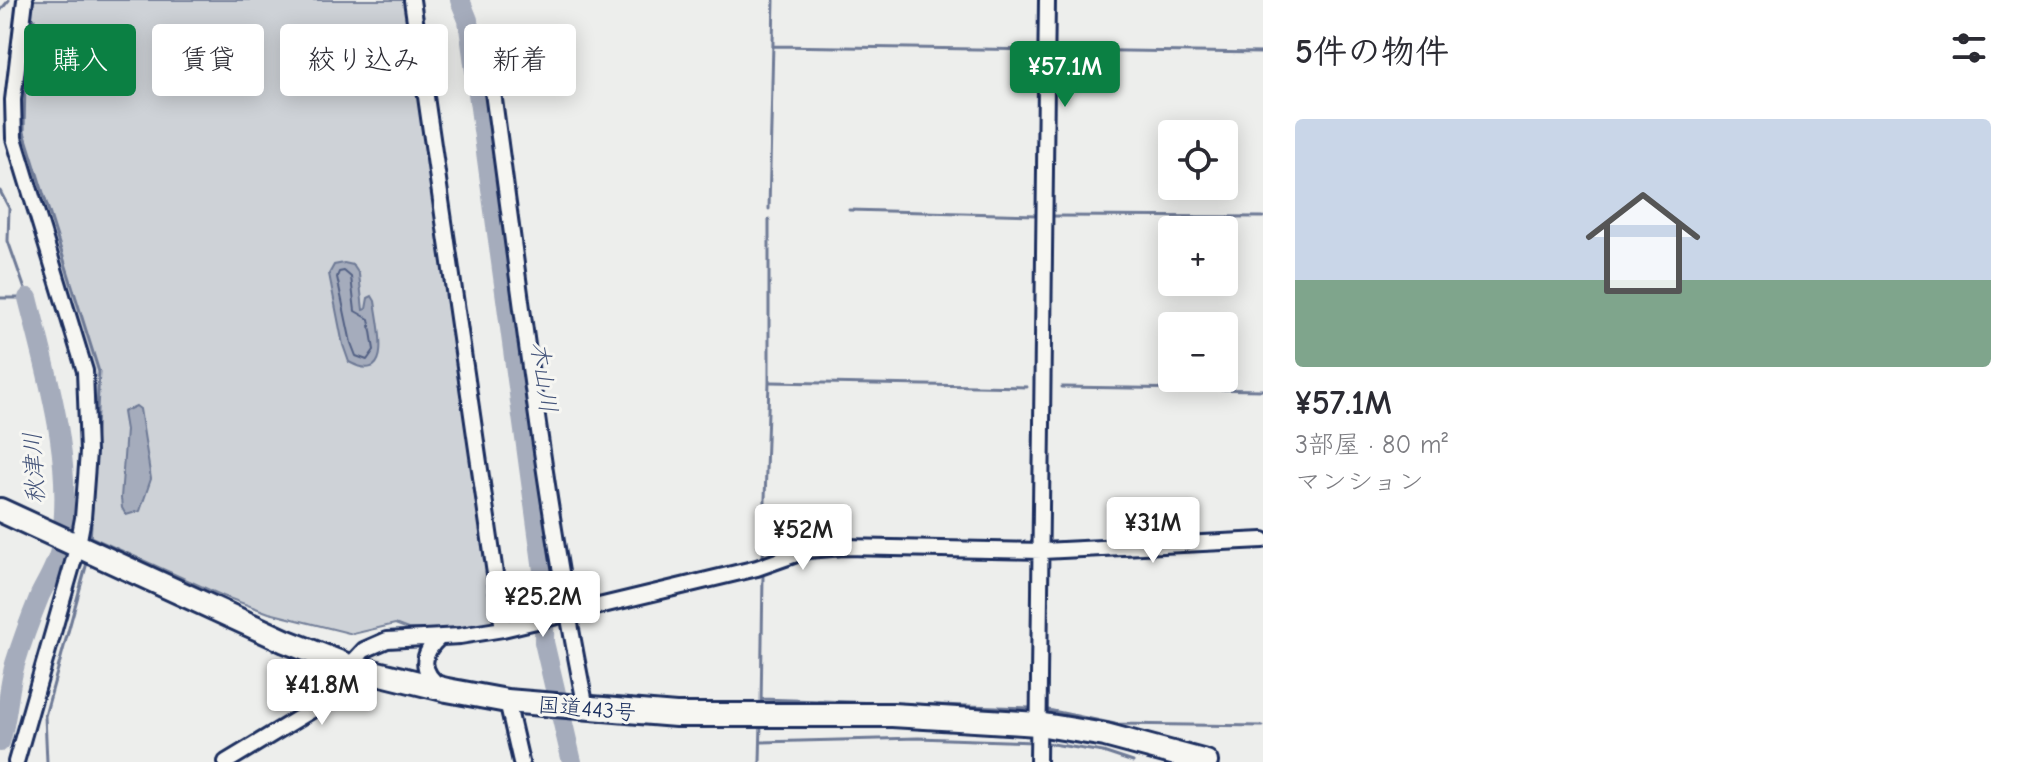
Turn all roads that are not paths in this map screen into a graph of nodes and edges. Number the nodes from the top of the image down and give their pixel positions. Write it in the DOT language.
graph roads {
  1 [pos="25,0"];
  2 [pos="412,0"];
  3 [pos="1047,0"];
  4 [pos="493,96"];
  5 [pos="0,510"];
  6 [pos="1263,540"];
  7 [pos="85,548"];
  8 [pos="1042,551"];
  9 [pos="567,613"];
  10 [pos="506,628"];
  11 [pos="439,638"];
  12 [pos="349,666"];
  13 [pos="447,690"];
  14 [pos="511,701"];
  15 [pos="586,708"];
  16 [pos="1038,724"];
  17 [pos="253,754"];
  18 [pos="16,762"];
  19 [pos="226,762"];
  20 [pos="521,762"];
  21 [pos="1038,762"];
  22 [pos="1206,762"];
  1 -- 7 [label="street"];
  2 -- 10 [label="street"];
  3 -- 8 [label="street"];
  4 -- 9 [label="street"];
  5 -- 7 [label="highway, 国道443号"];
  6 -- 8 [label="street"];
  7 -- 12 [label="highway, 国道443号"];
  7 -- 18 [label="street"];
  8 -- 9 [label="street"];
  8 -- 16 [label="street"];
  9 -- 10 [label="street"];
  9 -- 15 [label="street"];
  10 -- 11 [label="street"];
  11 -- 12 [label="street"];
  11 -- 13 [label="street"];
  12 -- 13 [label="highway, 国道443号"];
  12 -- 17 [label="street"];
  13 -- 14 [label="highway, 国道443号"];
  14 -- 15 [label="highway, 国道443号"];
  14 -- 20 [label="street"];
  15 -- 16 [label="highway, 国道443号"];
  16 -- 21 [label="street"];
  16 -- 22 [label="highway, 国道443号"];
  17 -- 19 [label="street"];
}
